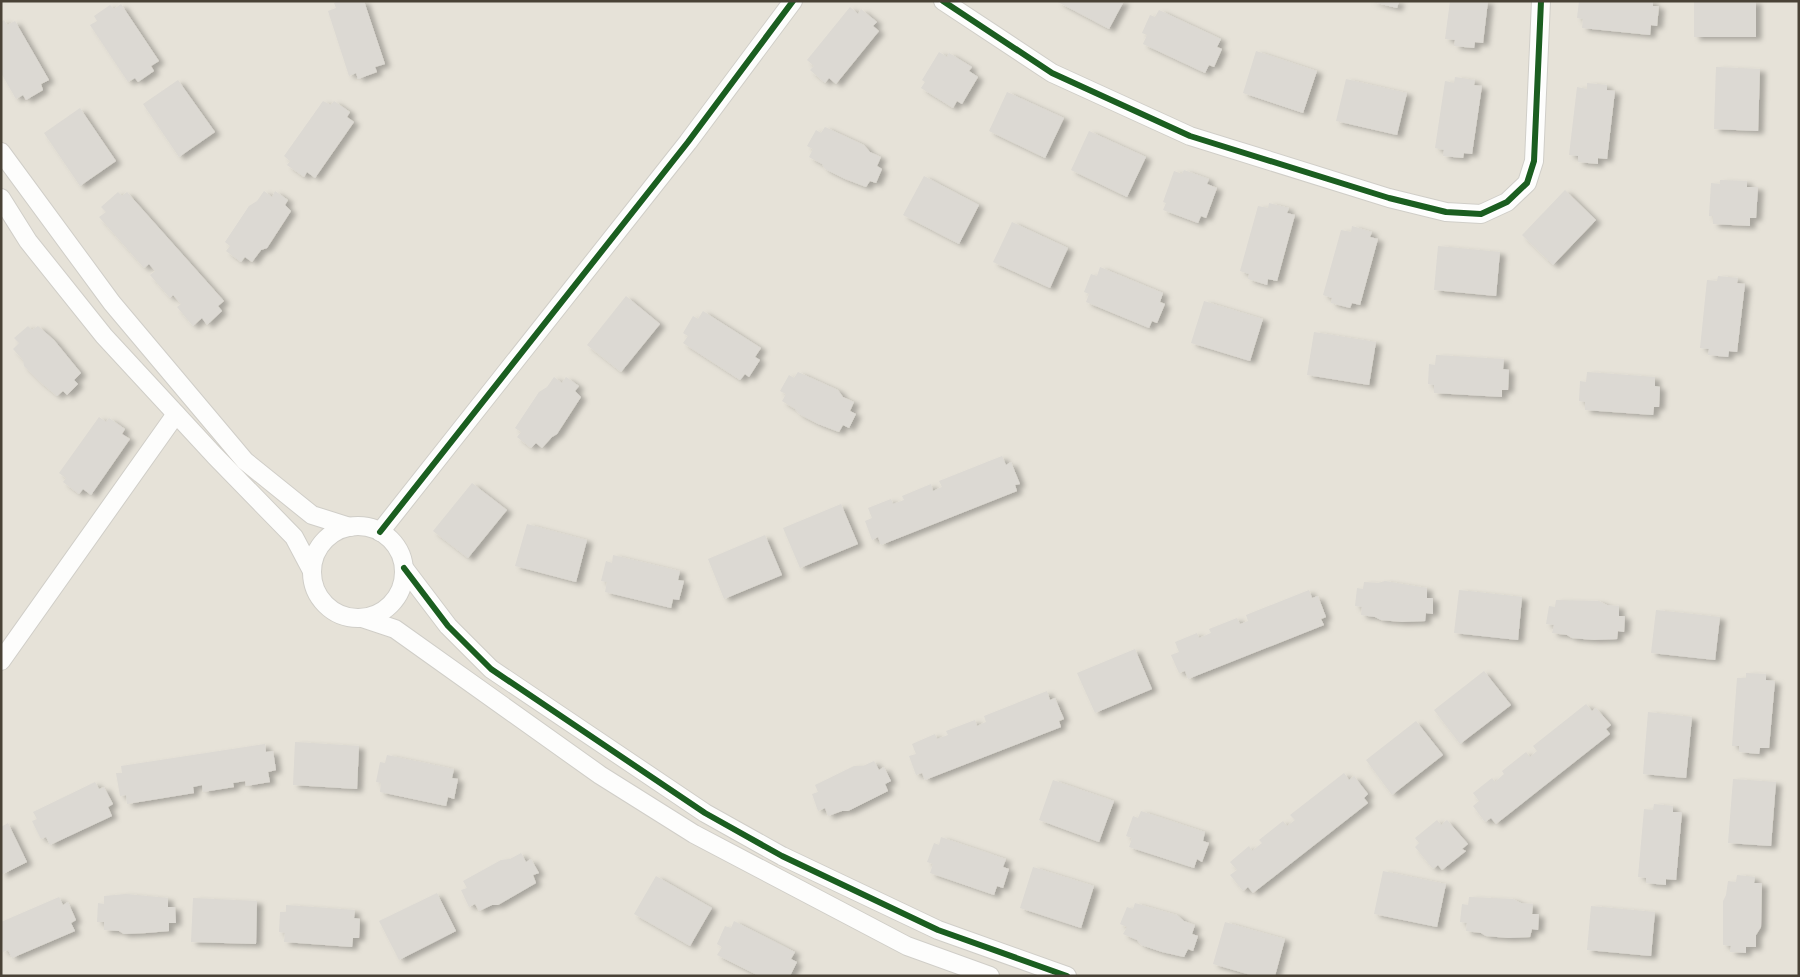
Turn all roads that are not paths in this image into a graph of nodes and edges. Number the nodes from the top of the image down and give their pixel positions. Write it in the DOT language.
graph roads {
  1 [pos="793,1"];
  2 [pos="943,1"];
  3 [pos="1541,1"];
  4 [pos="1,152"];
  5 [pos="1,198"];
  6 [pos="176,414"];
  7 [pos="350,527"];
  8 [pos="380,532"];
  9 [pos="404,568"];
  10 [pos="312,571"];
  11 [pos="362,618"];
  12 [pos="1,661"];
  13 [pos="990,976"];
  14 [pos="1067,976"];
  1 -- 8 [label="street"];
  2 -- 3 [label="street"];
  4 -- 7 [label="street"];
  5 -- 6 [label="street"];
  6 -- 10 [label="street"];
  6 -- 12 [label="street"];
  7 -- 8 [label="street"];
  7 -- 10 [label="street"];
  8 -- 9 [label="street"];
  9 -- 11 [label="street"];
  9 -- 14 [label="street"];
  10 -- 11 [label="street"];
  11 -- 13 [label="street"];
}
